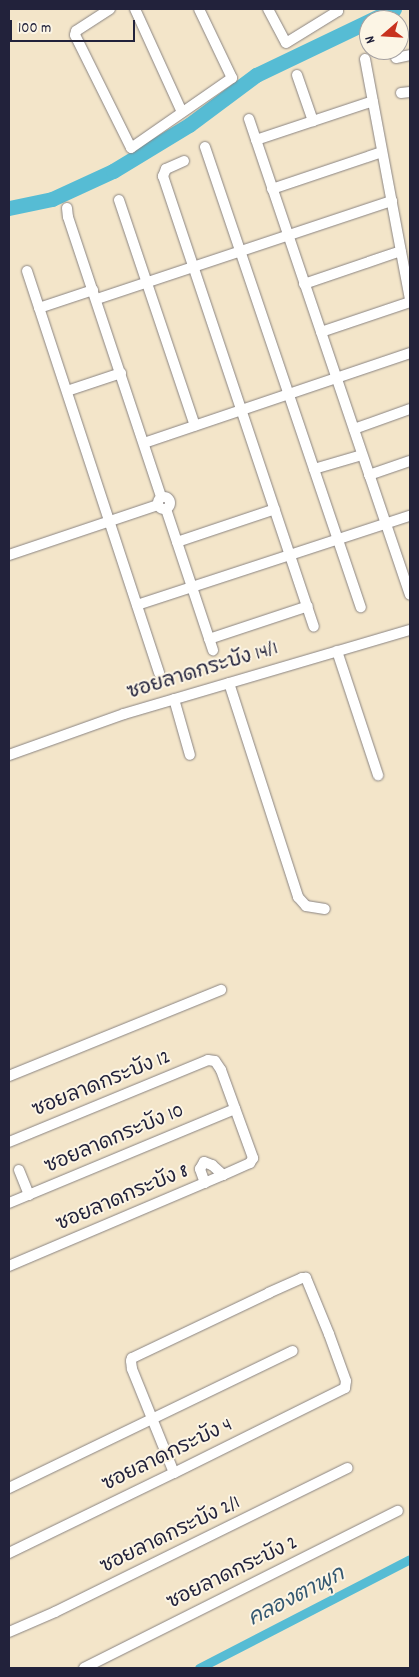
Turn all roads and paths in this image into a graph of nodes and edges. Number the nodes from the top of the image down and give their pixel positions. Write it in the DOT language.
graph roads {
  1 [pos="110,9"];
  2 [pos="135,9"];
  3 [pos="199,9"];
  4 [pos="268,9"];
  5 [pos="336,9"];
  6 [pos="365,60"];
  7 [pos="297,75"];
  8 [pos="373,101"];
  9 [pos="182,112"];
  10 [pos="248,119"];
  11 [pos="313,121"];
  12 [pos="256,140"];
  13 [pos="205,147"];
  14 [pos="382,152"];
  15 [pos="184,162"];
  16 [pos="272,189"];
  17 [pos="119,200"];
  18 [pos="392,201"];
  19 [pos="67,208"];
  20 [pos="288,236"];
  21 [pos="401,251"];
  22 [pos="240,252"];
  23 [pos="194,267"];
  24 [pos="27,271"];
  25 [pos="147,283"];
  26 [pos="304,284"];
  27 [pos="95,295"];
  28 [pos="410,300"];
  29 [pos="39,308"];
  30 [pos="321,332"];
  31 [pos="410,354"];
  32 [pos="121,373"];
  33 [pos="336,378"];
  34 [pos="67,391"];
  35 [pos="289,394"];
  36 [pos="410,409"];
  37 [pos="242,410"];
  38 [pos="195,426"];
  39 [pos="354,430"];
  40 [pos="144,443"];
  41 [pos="362,455"];
  42 [pos="410,461"];
  43 [pos="314,470"];
  44 [pos="369,474"];
  45 [pos="162,504"];
  46 [pos="275,509"];
  47 [pos="410,516"];
  48 [pos="110,521"];
  49 [pos="385,523"];
  50 [pos="338,539"];
  51 [pos="177,542"];
  52 [pos="9,555"];
  53 [pos="290,555"];
  54 [pos="406,569"];
  55 [pos="192,587"];
  56 [pos="410,595"];
  57 [pos="137,605"];
  58 [pos="308,606"];
  59 [pos="361,607"];
  60 [pos="314,626"];
  61 [pos="410,630"];
  62 [pos="209,639"];
  63 [pos="213,650"];
  64 [pos="337,651"];
  65 [pos="159,673"];
  66 [pos="229,683"];
  67 [pos="174,699"];
  68 [pos="9,755"];
  69 [pos="190,755"];
  70 [pos="378,776"];
  71 [pos="325,909"];
  72 [pos="221,990"];
  73 [pos="9,1076"];
  74 [pos="235,1109"];
  75 [pos="9,1142"];
  76 [pos="19,1170"];
  77 [pos="223,1176"];
  78 [pos="205,1183"];
  79 [pos="29,1195"];
  80 [pos="9,1203"];
  81 [pos="9,1266"];
  82 [pos="293,1351"];
  83 [pos="153,1420"];
  84 [pos="348,1468"];
  85 [pos="174,1473"];
  86 [pos="9,1488"];
  87 [pos="398,1511"];
  88 [pos="9,1553"];
  89 [pos="9,1632"];
  90 [pos="84,1668"];
  1 -- 9 [label="street"];
  2 -- 9 [label="street"];
  3 -- 9 [label="street"];
  4 -- 5 [label="street"];
  6 -- 8 [label="street"];
  7 -- 11 [label="street"];
  8 -- 11 [label="street"];
  8 -- 14 [label="street"];
  10 -- 12 [label="street"];
  11 -- 12 [label="street"];
  12 -- 16 [label="street"];
  13 -- 22 [label="street"];
  14 -- 16 [label="street"];
  14 -- 18 [label="street"];
  15 -- 23 [label="street"];
  16 -- 20 [label="street"];
  17 -- 25 [label="street"];
  18 -- 20 [label="street"];
  18 -- 21 [label="street"];
  19 -- 27 [label="street"];
  20 -- 22 [label="street"];
  20 -- 26 [label="street"];
  21 -- 26 [label="street"];
  21 -- 28 [label="street"];
  22 -- 23 [label="street"];
  22 -- 35 [label="street"];
  23 -- 25 [label="street"];
  23 -- 37 [label="street"];
  24 -- 29 [label="street"];
  25 -- 27 [label="street"];
  25 -- 38 [label="street"];
  26 -- 30 [label="street"];
  27 -- 29 [label="street"];
  27 -- 32 [label="street"];
  28 -- 30 [label="street"];
  29 -- 34 [label="street"];
  30 -- 33 [label="street"];
  31 -- 33 [label="street"];
  32 -- 34 [label="street"];
  32 -- 40 [label="street"];
  33 -- 35 [label="street"];
  33 -- 39 [label="street"];
  34 -- 48 [label="street"];
  35 -- 37 [label="street"];
  35 -- 43 [label="street"];
  36 -- 39 [label="street"];
  37 -- 38 [label="street"];
  37 -- 46 [label="street"];
  38 -- 40 [label="street"];
  39 -- 41 [label="street"];
  40 -- 45 [label="street"];
  41 -- 43 [label="street"];
  41 -- 44 [label="street"];
  42 -- 44 [label="street"];
  43 -- 50 [label="street"];
  44 -- 49 [label="street"];
  45 -- 48 [label="street"];
  45 -- 51 [label="street"];
  46 -- 51 [label="street"];
  46 -- 53 [label="street"];
  47 -- 49 [label="street"];
  48 -- 52 [label="street"];
  48 -- 57 [label="street"];
  49 -- 50 [label="street"];
  49 -- 54 [label="street"];
  50 -- 53 [label="street"];
  50 -- 59 [label="street"];
  51 -- 55 [label="street"];
  53 -- 55 [label="street"];
  53 -- 58 [label="street"];
  54 -- 56 [label="street"];
  55 -- 57 [label="street"];
  55 -- 62 [label="street"];
  57 -- 65 [label="street"];
  58 -- 60 [label="street"];
  58 -- 62 [label="street"];
  61 -- 64 [label="street, ซอยลาดกระบัง 14/1"];
  62 -- 63 [label="street"];
  64 -- 66 [label="street, ซอยลาดกระบัง 14/1"];
  64 -- 70 [label="street"];
  66 -- 67 [label="street, ซอยลาดกระบัง 14/1"];
  66 -- 71 [label="street"];
  67 -- 68 [label="street, ซอยลาดกระบัง 14/1"];
  67 -- 69 [label="street"];
  72 -- 73 [label="street"];
  74 -- 75 [label="street, ซอยลาดกระบัง 12"];
  74 -- 77 [label="street, ซอยลาดกระบัง 8"];
  74 -- 79 [label="street, ซอยลาดกระบัง 10"];
  76 -- 79 [label="street"];
  77 -- 78 [label="street, ซอยลาดกระบัง 8"];
  77 -- 78 [label="street"];
  78 -- 81 [label="street, ซอยลาดกระบัง 8"];
  79 -- 80 [label="street, ซอยลาดกระบัง 10"];
  82 -- 83 [label="street"];
  83 -- 85 [label="street"];
  83 -- 85 [label="street, ซอยลาดกระบัง 4"];
  83 -- 86 [label="street"];
  84 -- 89 [label="street, ซอยลาดกระบัง 2/1"];
  85 -- 88 [label="street, ซอยลาดกระบัง 4"];
  87 -- 90 [label="street, ซอยลาดกระบัง 2"];
}
